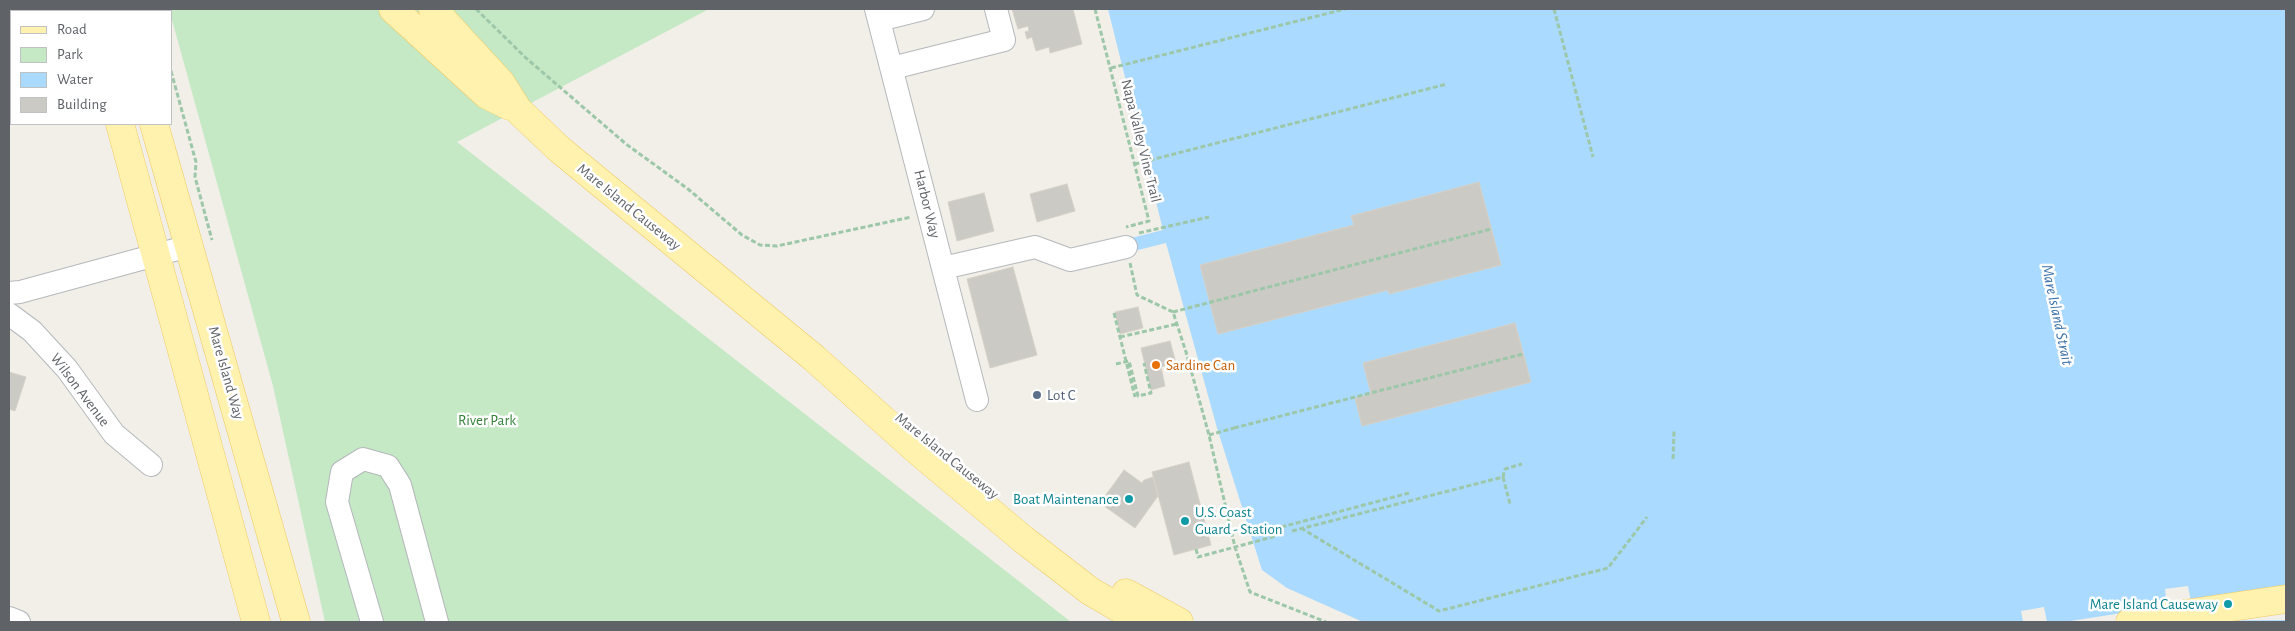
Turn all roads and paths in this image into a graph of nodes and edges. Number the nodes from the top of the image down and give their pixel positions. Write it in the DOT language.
graph roads {
  1 [pos="393,9"];
  2 [pos="433,9"];
  3 [pos="476,9"];
  4 [pos="924,9"];
  5 [pos="996,9"];
  6 [pos="1096,9"];
  7 [pos="1345,9"];
  8 [pos="1554,9"];
  9 [pos="878,14"];
  10 [pos="892,68"];
  11 [pos="1111,68"];
  12 [pos="172,75"];
  13 [pos="1447,84"];
  14 [pos="518,110"];
  15 [pos="120,125"];
  16 [pos="154,125"];
  17 [pos="1593,157"];
  18 [pos="1135,164"];
  19 [pos="930,213"];
  20 [pos="1209,217"];
  21 [pos="1491,230"];
  22 [pos="1125,242"];
  23 [pos="201,246"];
  24 [pos="155,257"];
  25 [pos="944,268"];
  26 [pos="9,294"];
  27 [pos="1173,312"];
  28 [pos="1114,313"];
  29 [pos="9,314"];
  30 [pos="1177,324"];
  31 [pos="1120,338"];
  32 [pos="1523,354"];
  33 [pos="814,358"];
  34 [pos="1128,361"];
  35 [pos="1144,363"];
  36 [pos="1116,364"];
  37 [pos="1135,397"];
  38 [pos="977,400"];
  39 [pos="1242,426"];
  40 [pos="1234,428"];
  41 [pos="1674,431"];
  42 [pos="1209,435"];
  43 [pos="1673,459"];
  44 [pos="1522,464"];
  45 [pos="152,465"];
  46 [pos="1503,477"];
  47 [pos="1409,493"];
  48 [pos="1510,504"];
  49 [pos="1647,517"];
  50 [pos="1301,528"];
  51 [pos="1292,531"];
  52 [pos="1235,547"];
  53 [pos="1196,549"];
  54 [pos="2286,599"];
  55 [pos="2286,616"];
  56 [pos="253,619"];
  57 [pos="296,622"];
  58 [pos="372,622"];
  59 [pos="437,622"];
  60 [pos="1143,622"];
  61 [pos="1179,622"];
  62 [pos="1326,622"];
  63 [pos="2130,622"];
  64 [pos="2247,622"];
  1 -- 14 [label="main road, Mare Island Causeway"];
  2 -- 14 [label="main road, Mare Island Causeway"];
  3 -- 19 [label="path"];
  4 -- 9 [label="street"];
  5 -- 10 [label="street"];
  6 -- 11 [label="path, Napa Valley Vine Trail"];
  7 -- 11 [label="path"];
  8 -- 17 [label="path"];
  9 -- 10 [label="street, Harbor Way"];
  10 -- 19 [label="street, Harbor Way"];
  11 -- 18 [label="path, Napa Valley Vine Trail"];
  12 -- 23 [label="path"];
  13 -- 18 [label="path"];
  14 -- 33 [label="main road, Mare Island Causeway"];
  15 -- 24 [label="main road"];
  16 -- 23 [label="main road, Mare Island Way"];
  18 -- 22 [label="path, Napa Valley Vine Trail"];
  19 -- 25 [label="street, Harbor Way"];
  20 -- 22 [label="path"];
  21 -- 27 [label="path"];
  22 -- 25 [label="street"];
  22 -- 27 [label="path"];
  23 -- 24 [label="street"];
  23 -- 57 [label="main road, Mare Island Way"];
  24 -- 26 [label="street"];
  24 -- 56 [label="main road"];
  25 -- 38 [label="street, Harbor Way"];
  27 -- 30 [label="path"];
  28 -- 31 [label="path"];
  29 -- 45 [label="street, Wilson Avenue"];
  30 -- 31 [label="path"];
  30 -- 42 [label="path"];
  31 -- 34 [label="path"];
  32 -- 39 [label="path"];
  33 -- 60 [label="main road, Mare Island Causeway"];
  33 -- 61 [label="main road, Mare Island Causeway"];
  34 -- 35 [label="path"];
  34 -- 36 [label="path"];
  34 -- 37 [label="path"];
  39 -- 40 [label="path"];
  39 -- 42 [label="path"];
  41 -- 43 [label="path"];
  42 -- 52 [label="path"];
  44 -- 46 [label="path"];
  46 -- 48 [label="path"];
  46 -- 50 [label="path"];
  47 -- 52 [label="path"];
  49 -- 50 [label="path"];
  50 -- 51 [label="path"];
  52 -- 53 [label="path"];
  52 -- 62 [label="path"];
  54 -- 63 [label="main road"];
  55 -- 64 [label="main road"];
  58 -- 59 [label="street"];
}
